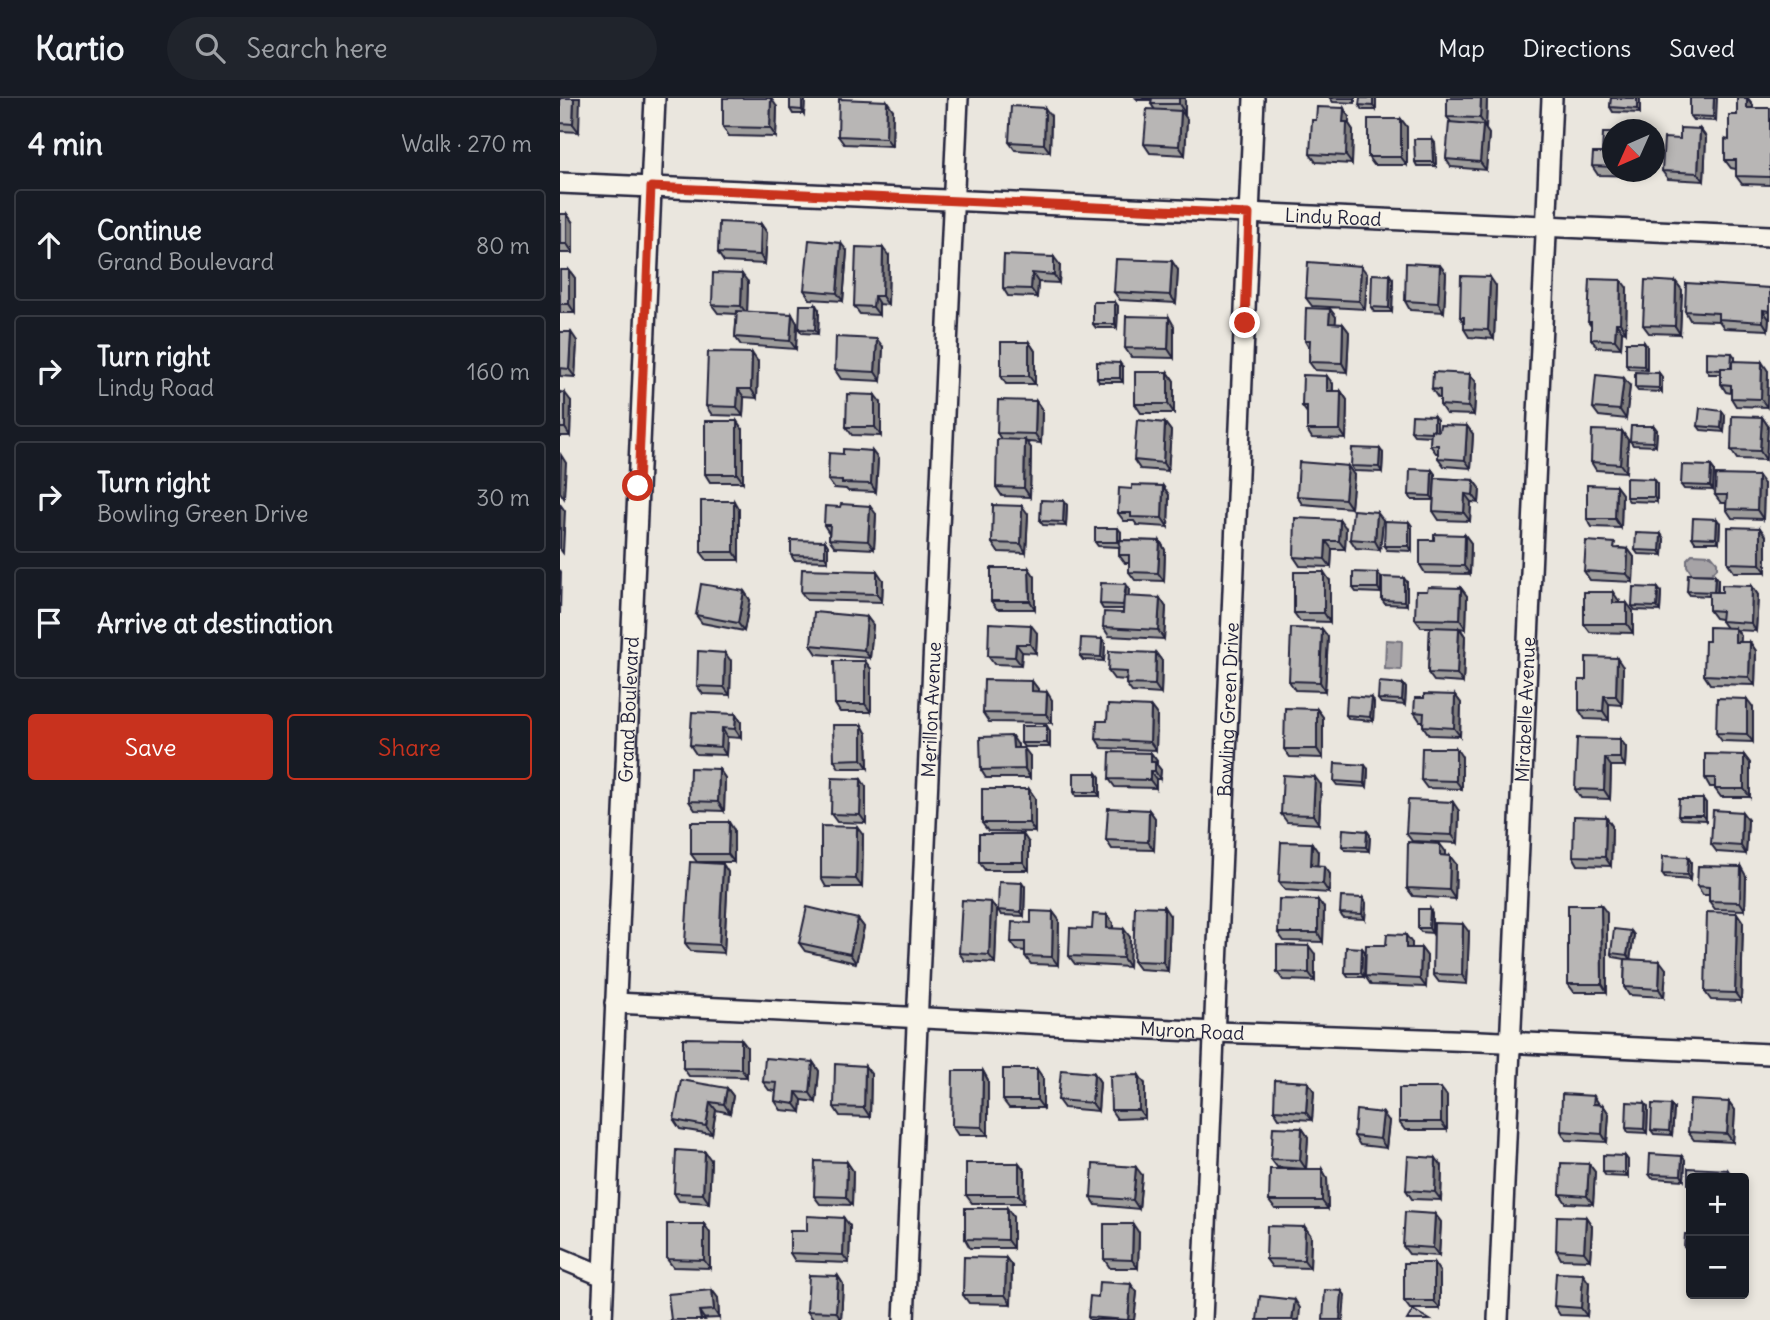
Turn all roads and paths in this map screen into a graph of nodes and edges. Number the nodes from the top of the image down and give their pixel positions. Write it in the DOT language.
graph roads {
  1 [pos="654,98"];
  2 [pos="958,98"];
  3 [pos="1254,98"];
  4 [pos="1552,98"];
  5 [pos="560,183"];
  6 [pos="651,187"];
  7 [pos="953,200"];
  8 [pos="1249,214"];
  9 [pos="1546,226"];
  10 [pos="1770,236"];
  11 [pos="615,1003"];
  12 [pos="917,1017"];
  13 [pos="1215,1032"];
  14 [pos="1510,1042"];
  15 [pos="1770,1054"];
  16 [pos="560,1258"];
  17 [pos="603,1276"];
  18 [pos="602,1320"];
  19 [pos="904,1320"];
  20 [pos="1202,1320"];
  21 [pos="1498,1320"];
  1 -- 6 [label="street, Grand Boulevard"];
  2 -- 7 [label="street, Merillon Avenue"];
  3 -- 8 [label="street, Bowling Green Drive"];
  4 -- 9 [label="street, Mirabelle Avenue"];
  5 -- 6 [label="street, Lindy Road"];
  6 -- 7 [label="street, Lindy Road"];
  6 -- 11 [label="street, Grand Boulevard"];
  7 -- 8 [label="street, Lindy Road"];
  7 -- 12 [label="street, Merillon Avenue"];
  8 -- 9 [label="street, Lindy Road"];
  8 -- 13 [label="street, Bowling Green Drive"];
  9 -- 10 [label="street, Lindy Road"];
  9 -- 14 [label="street, Mirabelle Avenue"];
  11 -- 12 [label="street, Myron Road"];
  11 -- 17 [label="street, Grand Boulevard"];
  12 -- 13 [label="street, Myron Road"];
  12 -- 19 [label="street, Merillon Avenue"];
  13 -- 14 [label="street, Myron Road"];
  13 -- 20 [label="street, Bowling Green Drive"];
  14 -- 15 [label="street, Myron Road"];
  14 -- 21 [label="street, Mirabelle Avenue"];
  16 -- 17 [label="street"];
  17 -- 18 [label="street, Grand Boulevard"];
}
